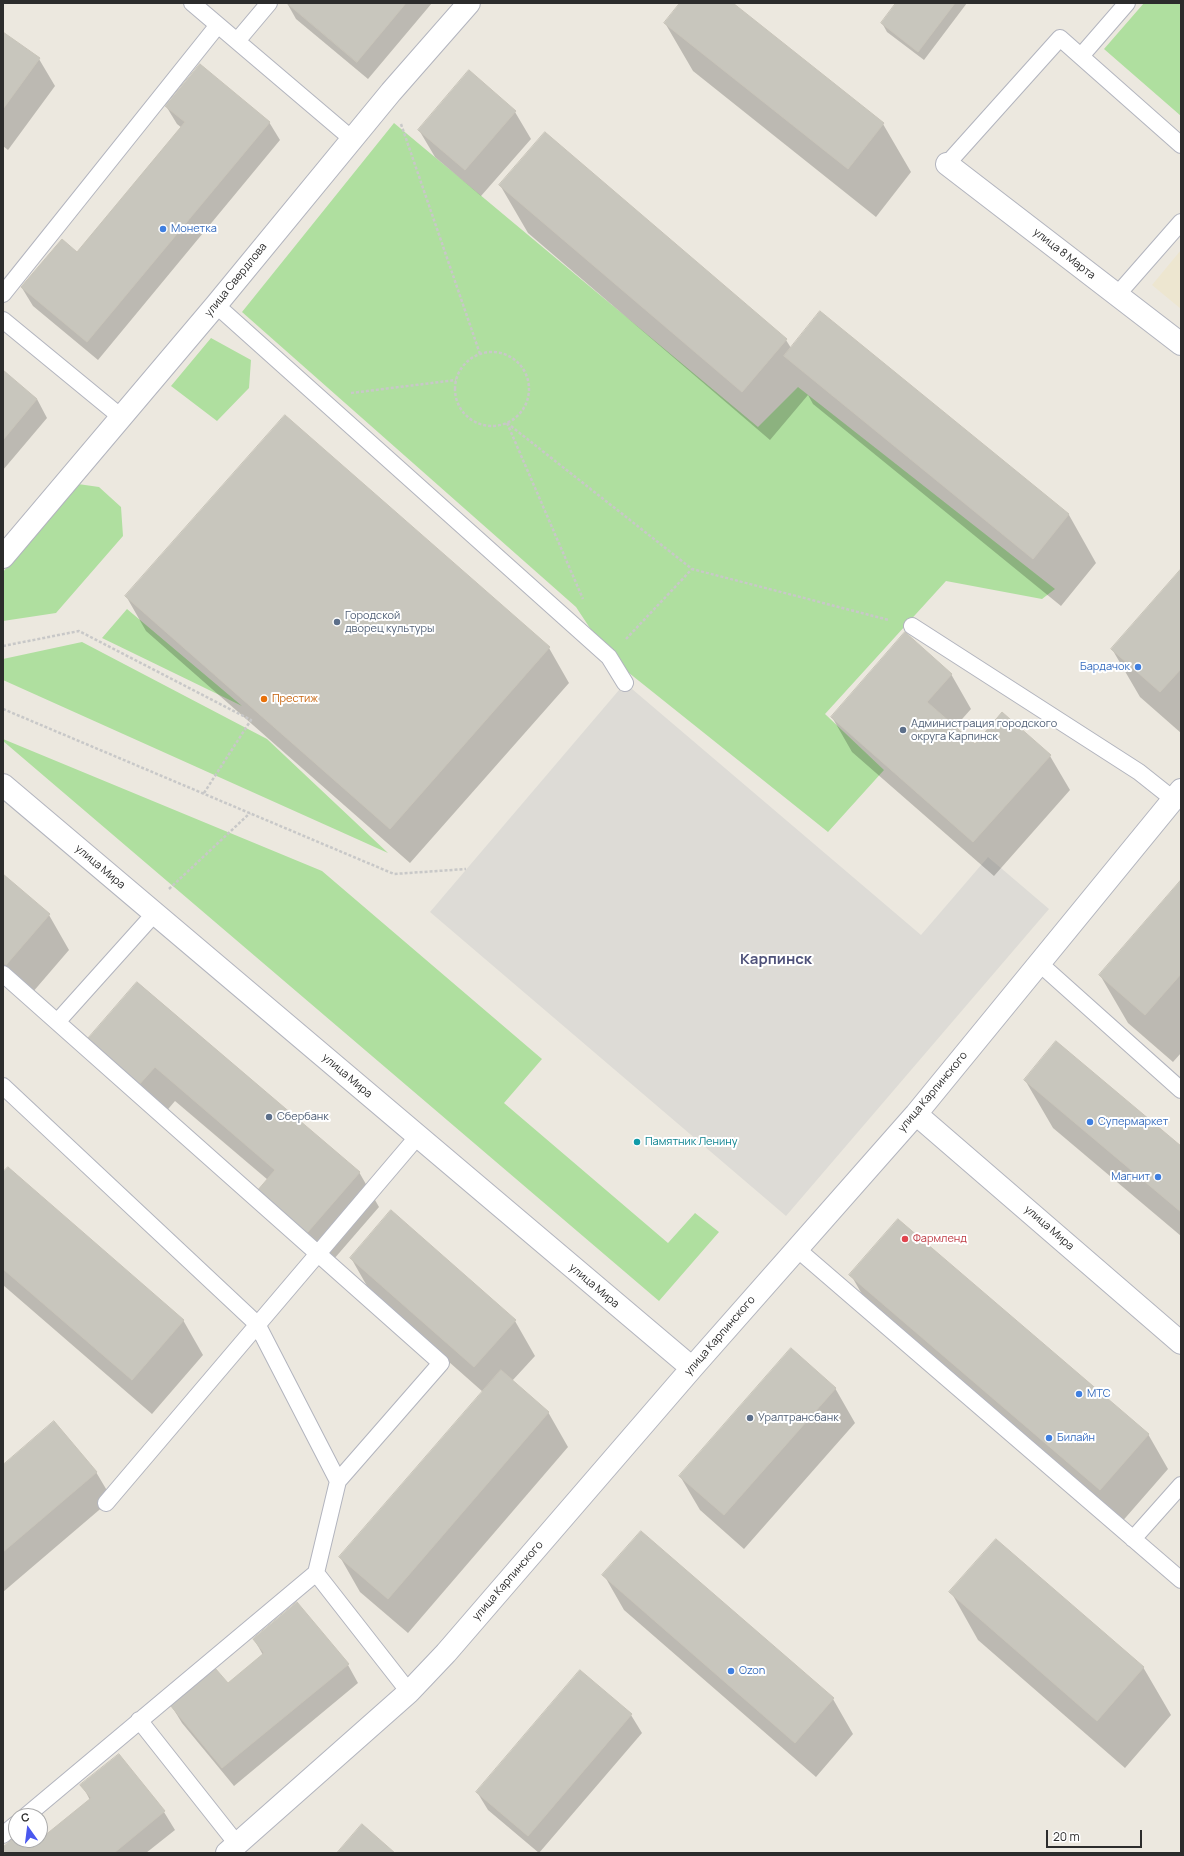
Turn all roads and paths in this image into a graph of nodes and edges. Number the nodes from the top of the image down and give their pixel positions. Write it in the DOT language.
graph roads {
  1 [pos="192,3"];
  2 [pos="269,3"];
  3 [pos="470,3"];
  4 [pos="1127,3"];
  5 [pos="218,25"];
  6 [pos="237,41"];
  7 [pos="1080,56"];
  8 [pos="391,92"];
  9 [pos="352,139"];
  10 [pos="1181,145"];
  11 [pos="947,164"];
  12 [pos="1181,222"];
  13 [pos="3,294"];
  14 [pos="1117,294"];
  15 [pos="216,305"];
  16 [pos="3,320"];
  17 [pos="1181,344"];
  18 [pos="480,354"];
  19 [pos="456,380"];
  20 [pos="318,397"];
  21 [pos="121,418"];
  22 [pos="507,423"];
  23 [pos="3,557"];
  24 [pos="692,569"];
  25 [pos="586,606"];
  26 [pos="912,626"];
  27 [pos="3,646"];
  28 [pos="609,657"];
  29 [pos="626,683"];
  30 [pos="3,709"];
  31 [pos="3,785"];
  32 [pos="204,794"];
  33 [pos="1177,794"];
  34 [pos="250,813"];
  35 [pos="466,869"];
  36 [pos="152,911"];
  37 [pos="1039,963"];
  38 [pos="3,974"];
  39 [pos="58,1021"];
  40 [pos="1178,1081"];
  41 [pos="3,1086"];
  42 [pos="916,1114"];
  43 [pos="418,1136"];
  44 [pos="797,1249"];
  45 [pos="318,1254"];
  46 [pos="258,1324"];
  47 [pos="1181,1343"];
  48 [pos="692,1368"];
  49 [pos="338,1481"];
  50 [pos="1181,1485"];
  51 [pos="106,1502"];
  52 [pos="1133,1539"];
  53 [pos="316,1573"];
  54 [pos="1181,1580"];
  55 [pos="409,1692"];
  56 [pos="139,1720"];
  57 [pos="35,1808"];
  58 [pos="232,1848"];
  1 -- 5 [label="lane"];
  2 -- 6 [label="lane"];
  3 -- 8 [label="street, улица Свердлова"];
  4 -- 7 [label="lane"];
  5 -- 6 [label="lane"];
  5 -- 13 [label="lane"];
  6 -- 9 [label="lane"];
  7 -- 10 [label="lane"];
  7 -- 11 [label="lane"];
  8 -- 9 [label="street, улица Свердлова"];
  8 -- 18 [label="path"];
  9 -- 15 [label="street, улица Свердлова"];
  11 -- 14 [label="street, улица 8 Марта"];
  12 -- 14 [label="lane"];
  14 -- 17 [label="street, улица 8 Марта"];
  15 -- 20 [label="lane"];
  15 -- 21 [label="street, улица Свердлова"];
  16 -- 21 [label="lane"];
  18 -- 19 [label="path"];
  18 -- 22 [label="path"];
  19 -- 20 [label="path"];
  19 -- 22 [label="path"];
  20 -- 28 [label="lane"];
  21 -- 23 [label="street, улица Свердлова"];
  22 -- 24 [label="path"];
  22 -- 25 [label="path"];
  24 -- 26 [label="path"];
  24 -- 28 [label="path"];
  26 -- 33 [label="lane"];
  27 -- 32 [label="path"];
  28 -- 29 [label="lane"];
  30 -- 32 [label="path"];
  31 -- 36 [label="street, улица Мира"];
  32 -- 34 [label="path"];
  33 -- 37 [label="street, улица Карпинского"];
  34 -- 35 [label="path"];
  34 -- 36 [label="path"];
  36 -- 39 [label="lane"];
  36 -- 43 [label="street, улица Мира"];
  37 -- 40 [label="lane"];
  37 -- 42 [label="street, улица Карпинского"];
  38 -- 39 [label="lane"];
  39 -- 45 [label="lane"];
  41 -- 46 [label="lane"];
  42 -- 44 [label="street, улица Карпинского"];
  42 -- 47 [label="street, улица Мира"];
  43 -- 45 [label="lane"];
  43 -- 48 [label="street, улица Мира"];
  44 -- 48 [label="street, улица Карпинского"];
  44 -- 52 [label="lane"];
  45 -- 46 [label="lane"];
  45 -- 49 [label="lane"];
  46 -- 49 [label="lane"];
  46 -- 51 [label="lane"];
  48 -- 55 [label="street, улица Карпинского"];
  49 -- 53 [label="lane"];
  50 -- 52 [label="lane"];
  52 -- 54 [label="lane"];
  53 -- 55 [label="lane"];
  53 -- 56 [label="lane"];
  55 -- 58 [label="street, улица Карпинского"];
  56 -- 57 [label="lane"];
  56 -- 58 [label="lane"];
}
